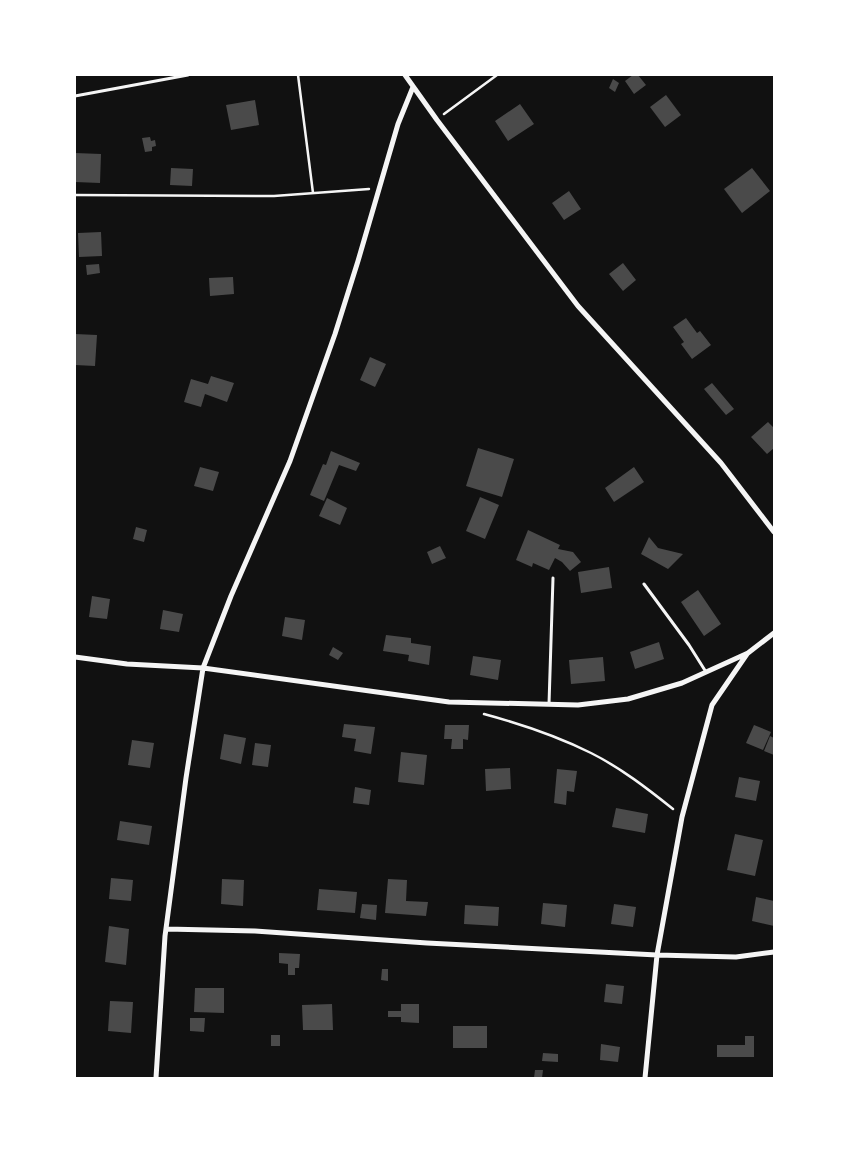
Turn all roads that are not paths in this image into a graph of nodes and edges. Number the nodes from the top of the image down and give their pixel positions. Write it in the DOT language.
graph roads {
  1 [pos="188,75"];
  2 [pos="405,75"];
  3 [pos="413,87"];
  4 [pos="75,96"];
  5 [pos="774,532"];
  6 [pos="553,578"];
  7 [pos="644,584"];
  8 [pos="774,633"];
  9 [pos="748,653"];
  10 [pos="75,657"];
  11 [pos="203,668"];
  12 [pos="706,673"];
  13 [pos="549,705"];
  14 [pos="166,930"];
  15 [pos="774,952"];
  16 [pos="657,955"];
  17 [pos="156,1078"];
  18 [pos="645,1078"];
  1 -- 4 [label="lane"];
  2 -- 3 [label="street"];
  3 -- 5 [label="street"];
  3 -- 11 [label="street"];
  6 -- 13 [label="lane"];
  7 -- 12 [label="lane"];
  8 -- 9 [label="street"];
  9 -- 12 [label="street"];
  9 -- 16 [label="street"];
  10 -- 11 [label="street"];
  11 -- 13 [label="street"];
  11 -- 14 [label="street"];
  12 -- 13 [label="street"];
  14 -- 16 [label="street"];
  14 -- 17 [label="street"];
  15 -- 16 [label="street"];
  16 -- 18 [label="street"];
}
